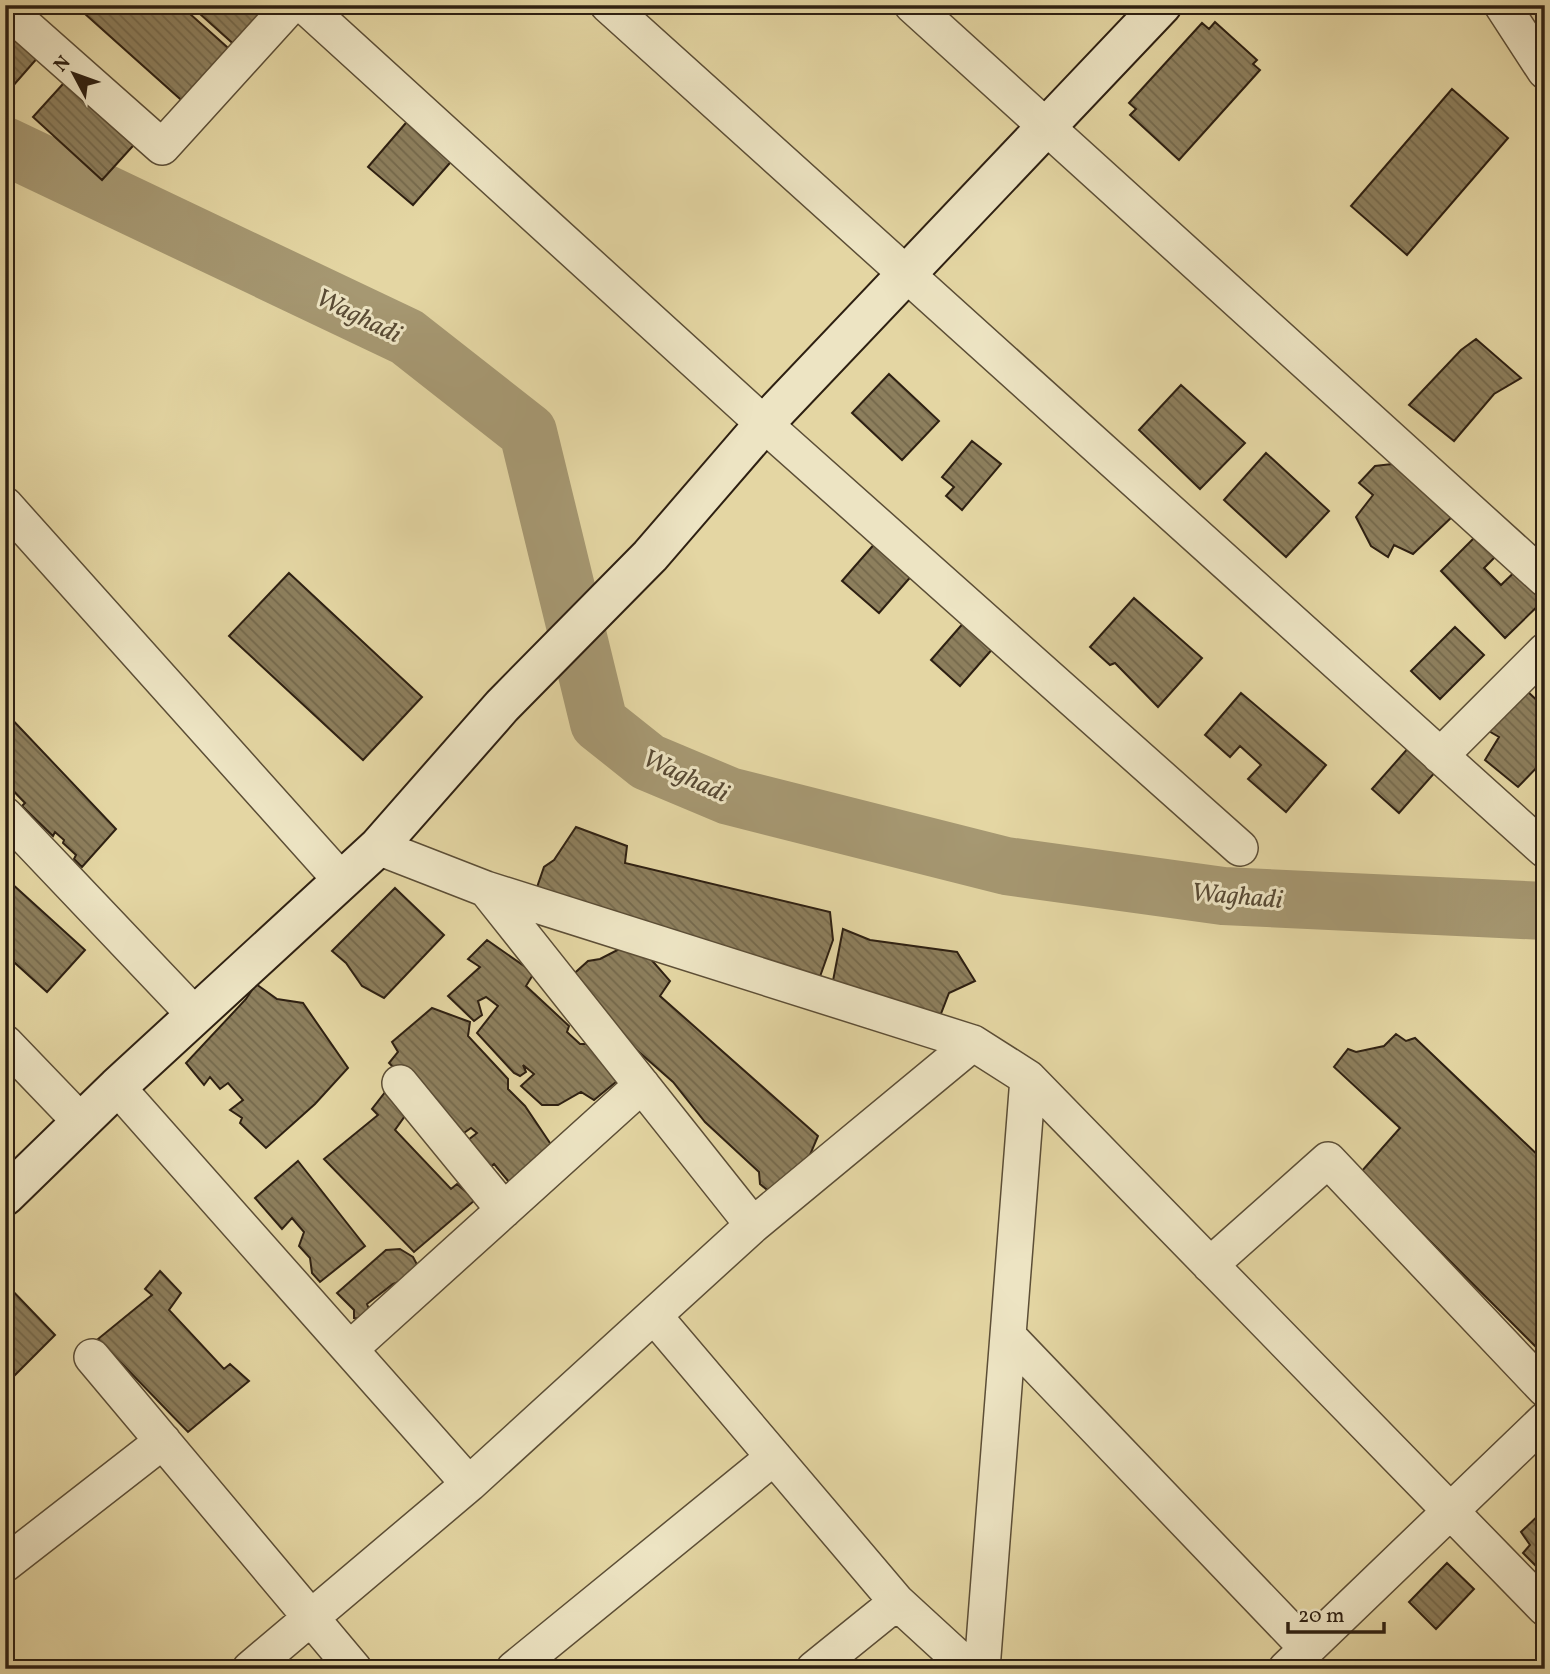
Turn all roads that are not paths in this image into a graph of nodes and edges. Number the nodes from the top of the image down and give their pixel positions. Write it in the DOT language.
graph roads {
  1 [pos="291,5"];
  2 [pos="304,5"];
  3 [pos="608,5"];
  4 [pos="912,5"];
  5 [pos="1162,5"];
  6 [pos="1502,5"];
  7 [pos="5,8"];
  8 [pos="1545,71"];
  9 [pos="1046,125"];
  10 [pos="907,272"];
  11 [pos="764,424"];
  12 [pos="5,505"];
  13 [pos="1545,579"];
  14 [pos="1545,650"];
  15 [pos="1440,756"];
  16 [pos="5,816"];
  17 [pos="378,847"];
  18 [pos="1240,848"];
  19 [pos="1545,850"];
  20 [pos="342,881"];
  21 [pos="486,889"];
  22 [pos="195,1014"];
  23 [pos="5,1043"];
  24 [pos="973,1044"];
  25 [pos="1028,1078"];
  26 [pos="400,1083"];
  27 [pos="642,1085"];
  28 [pos="117,1087"];
  29 [pos="81,1122"];
  30 [pos="5,1196"];
  31 [pos="504,1210"];
  32 [pos="753,1225"];
  33 [pos="1210,1265"];
  34 [pos="656,1317"];
  35 [pos="1008,1336"];
  36 [pos="350,1349"];
  37 [pos="92,1357"];
  38 [pos="1545,1389"];
  39 [pos="1545,1420"];
  40 [pos="163,1441"];
  41 [pos="774,1457"];
  42 [pos="469,1484"];
  43 [pos="1449,1510"];
  44 [pos="5,1564"];
  45 [pos="897,1602"];
  46 [pos="1545,1608"];
  47 [pos="313,1618"];
  48 [pos="1296,1658"];
  49 [pos="250,1669"];
  50 [pos="354,1669"];
  51 [pos="514,1669"];
  52 [pos="814,1669"];
  53 [pos="970,1669"];
  54 [pos="982,1669"];
  1 -- 7 [label="street"];
  2 -- 11 [label="street"];
  3 -- 10 [label="street"];
  4 -- 9 [label="street"];
  5 -- 9 [label="street"];
  6 -- 8 [label="street"];
  9 -- 10 [label="street"];
  9 -- 13 [label="street"];
  10 -- 11 [label="street"];
  10 -- 15 [label="street"];
  11 -- 17 [label="street"];
  11 -- 18 [label="street"];
  12 -- 20 [label="street"];
  14 -- 15 [label="street"];
  15 -- 19 [label="street"];
  16 -- 22 [label="street"];
  17 -- 20 [label="street"];
  17 -- 21 [label="street"];
  20 -- 22 [label="street"];
  21 -- 24 [label="street"];
  21 -- 27 [label="street"];
  22 -- 28 [label="street"];
  23 -- 29 [label="street"];
  24 -- 25 [label="street"];
  24 -- 32 [label="street"];
  25 -- 33 [label="street"];
  25 -- 35 [label="street"];
  26 -- 31 [label="street"];
  27 -- 31 [label="street"];
  27 -- 32 [label="street"];
  28 -- 29 [label="street"];
  28 -- 36 [label="street"];
  29 -- 30 [label="street"];
  31 -- 36 [label="street"];
  32 -- 34 [label="street"];
  33 -- 38 [label="street"];
  33 -- 43 [label="street"];
  34 -- 41 [label="street"];
  34 -- 42 [label="street"];
  35 -- 48 [label="street"];
  35 -- 54 [label="street"];
  36 -- 42 [label="street"];
  37 -- 40 [label="street"];
  39 -- 43 [label="street"];
  40 -- 44 [label="street"];
  40 -- 47 [label="street"];
  41 -- 45 [label="street"];
  41 -- 51 [label="street"];
  42 -- 47 [label="street"];
  43 -- 46 [label="street"];
  43 -- 48 [label="street"];
  45 -- 52 [label="street"];
  45 -- 53 [label="street"];
  47 -- 49 [label="street"];
  47 -- 50 [label="street"];
}
